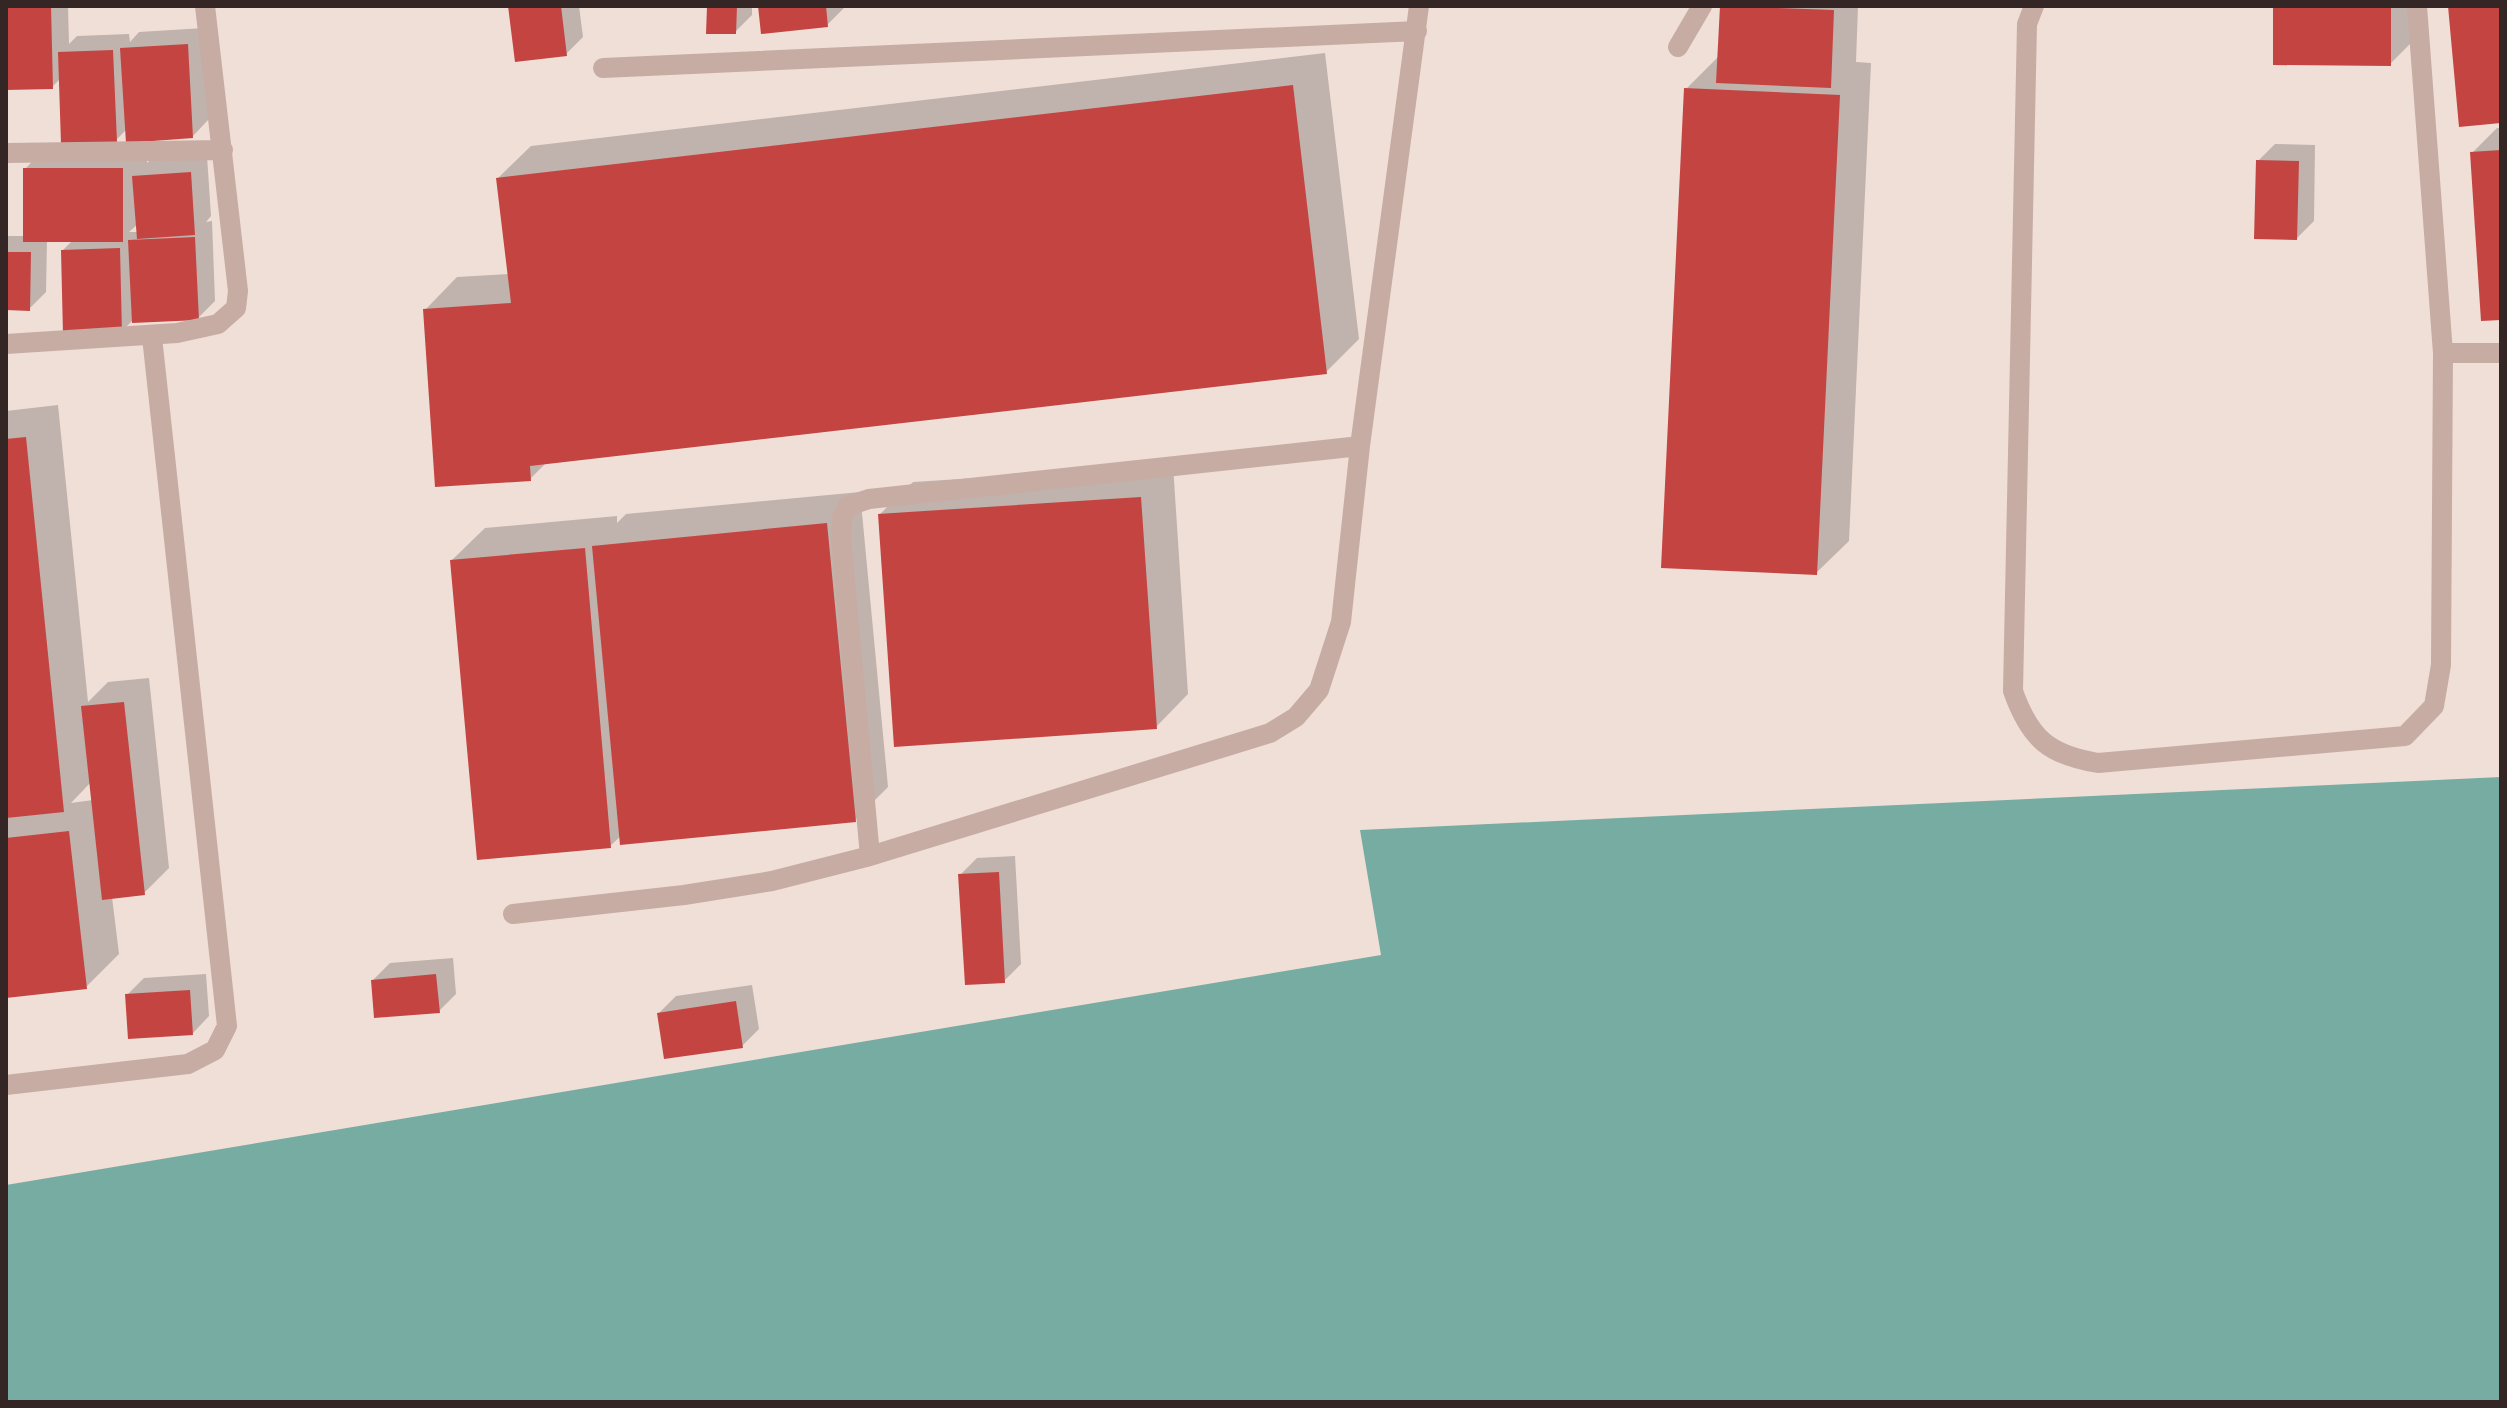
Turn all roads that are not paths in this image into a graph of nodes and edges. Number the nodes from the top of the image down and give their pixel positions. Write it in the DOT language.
graph roads {
  1 [pos="205,6"];
  2 [pos="1419,6"];
  3 [pos="1702,6"];
  4 [pos="2034,6"];
  5 [pos="2417,6"];
  6 [pos="1417,31"];
  7 [pos="1678,47"];
  8 [pos="603,68"];
  9 [pos="223,150"];
  10 [pos="6,153"];
  11 [pos="152,337"];
  12 [pos="6,344"];
  13 [pos="2443,353"];
  14 [pos="2501,353"];
  15 [pos="1360,446"];
  16 [pos="870,856"];
  17 [pos="513,914"];
  18 [pos="6,1085"];
  1 -- 9 [label="street"];
  2 -- 6 [label="street"];
  3 -- 7 [label="street"];
  4 -- 13 [label="street"];
  5 -- 13 [label="street"];
  6 -- 8 [label="street"];
  6 -- 15 [label="street"];
  9 -- 10 [label="street"];
  9 -- 11 [label="street"];
  11 -- 12 [label="street"];
  11 -- 18 [label="street"];
  13 -- 14 [label="street"];
  15 -- 16 [label="street"];
  15 -- 16 [label="street"];
  16 -- 17 [label="street"];
}
